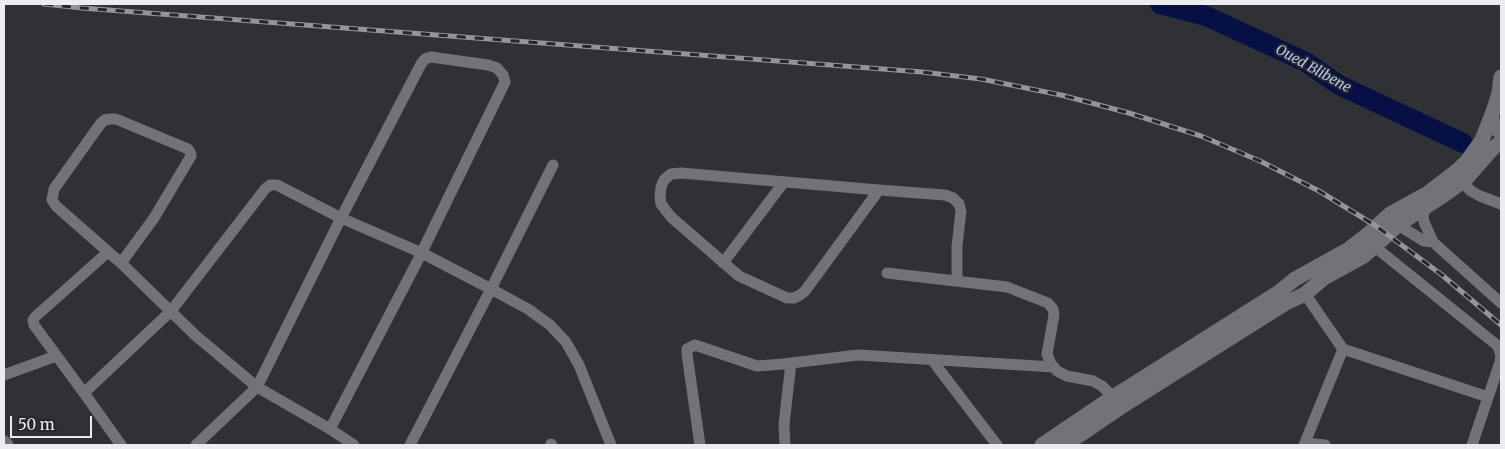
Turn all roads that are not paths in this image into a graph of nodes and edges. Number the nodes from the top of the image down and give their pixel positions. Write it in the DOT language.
graph roads {
  1 [pos="1501,76"];
  2 [pos="1496,108"];
  3 [pos="1501,132"];
  4 [pos="1501,142"];
  5 [pos="553,165"];
  6 [pos="784,182"];
  7 [pos="1462,182"];
  8 [pos="879,190"];
  9 [pos="1501,204"];
  10 [pos="1425,208"];
  11 [pos="341,218"];
  12 [pos="1398,225"];
  13 [pos="1433,242"];
  14 [pos="1375,246"];
  15 [pos="108,252"];
  16 [pos="422,254"];
  17 [pos="121,263"];
  18 [pos="723,263"];
  19 [pos="887,274"];
  20 [pos="957,280"];
  21 [pos="1295,280"];
  22 [pos="491,289"];
  23 [pos="1304,294"];
  24 [pos="1501,303"];
  25 [pos="171,312"];
  26 [pos="1343,349"];
  27 [pos="56,356"];
  28 [pos="932,360"];
  29 [pos="791,363"];
  30 [pos="1054,367"];
  31 [pos="4,375"];
  32 [pos="257,388"];
  33 [pos="84,393"];
  34 [pos="1113,397"];
  35 [pos="1488,397"];
  36 [pos="330,429"];
  37 [pos="348,444"];
  38 [pos="1305,444"];
  39 [pos="121,445"];
  40 [pos="196,445"];
  41 [pos="410,445"];
  42 [pos="611,445"];
  43 [pos="700,445"];
  44 [pos="785,445"];
  45 [pos="997,445"];
  46 [pos="1042,445"];
  47 [pos="1065,445"];
  48 [pos="1326,445"];
  49 [pos="1472,445"];
  1 -- 2 [label="main road"];
  2 -- 3 [label="main road"];
  2 -- 21 [label="main road"];
  4 -- 7 [label="main road"];
  5 -- 22 [label="street"];
  6 -- 8 [label="street"];
  6 -- 18 [label="street"];
  6 -- 18 [label="street"];
  7 -- 9 [label="street"];
  7 -- 10 [label="main road"];
  8 -- 18 [label="street"];
  8 -- 20 [label="street"];
  10 -- 12 [label="main road"];
  10 -- 13 [label="street"];
  11 -- 16 [label="street"];
  11 -- 16 [label="street"];
  11 -- 25 [label="street"];
  11 -- 32 [label="street"];
  12 -- 13 [label="street"];
  12 -- 14 [label="main road"];
  13 -- 24 [label="street"];
  14 -- 23 [label="main road"];
  14 -- 35 [label="street"];
  15 -- 17 [label="street"];
  15 -- 17 [label="street"];
  15 -- 27 [label="street"];
  16 -- 22 [label="street"];
  16 -- 36 [label="street"];
  17 -- 25 [label="street"];
  19 -- 20 [label="street"];
  20 -- 30 [label="street"];
  21 -- 23 [label="main road"];
  21 -- 34 [label="main road"];
  22 -- 41 [label="street"];
  22 -- 42 [label="street"];
  23 -- 26 [label="street"];
  23 -- 47 [label="main road"];
  25 -- 32 [label="street"];
  25 -- 33 [label="street"];
  26 -- 35 [label="street"];
  26 -- 38 [label="street"];
  27 -- 31 [label="street"];
  27 -- 33 [label="street"];
  28 -- 29 [label="street"];
  28 -- 30 [label="street"];
  28 -- 45 [label="street"];
  29 -- 43 [label="street"];
  29 -- 44 [label="street"];
  30 -- 34 [label="street"];
  32 -- 36 [label="street"];
  32 -- 40 [label="street"];
  33 -- 39 [label="street"];
  34 -- 46 [label="main road"];
  35 -- 49 [label="street"];
  36 -- 37 [label="street"];
  38 -- 48 [label="street"];
}
